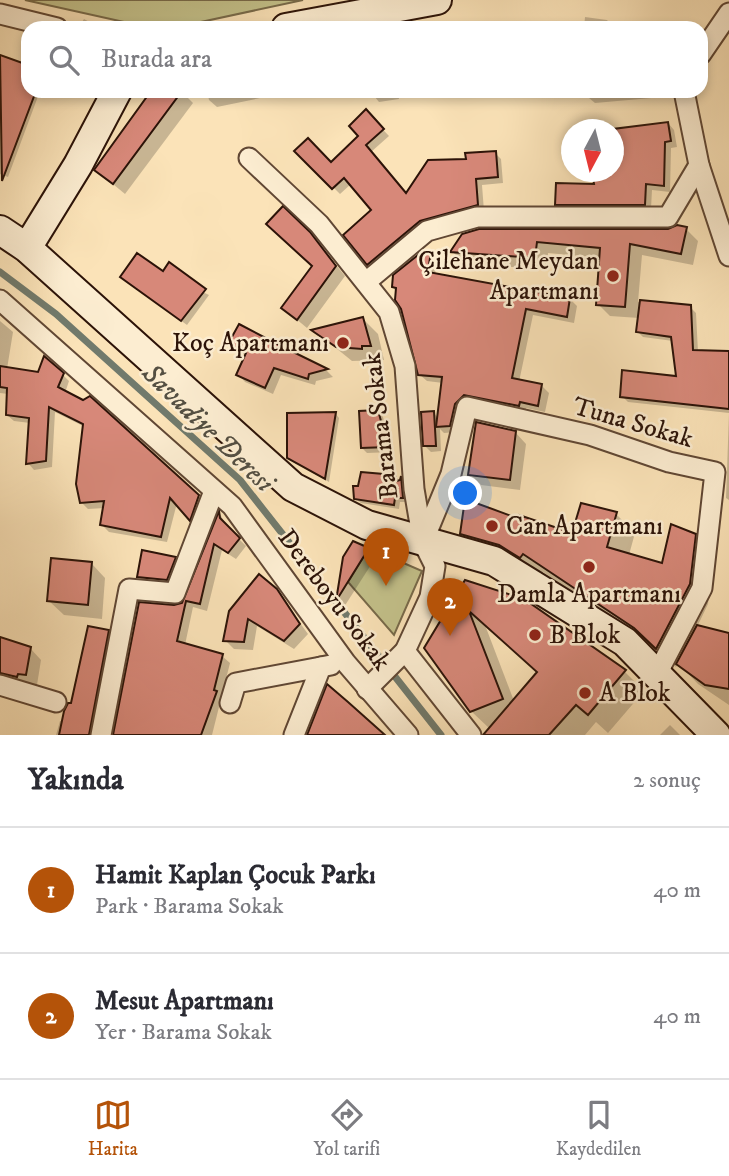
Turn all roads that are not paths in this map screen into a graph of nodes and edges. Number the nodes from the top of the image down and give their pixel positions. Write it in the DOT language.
graph roads {
  1 [pos="437,0"];
  2 [pos="729,13"];
  3 [pos="0,14"];
  4 [pos="28,21"];
  5 [pos="327,21"];
  6 [pos="708,44"];
  7 [pos="113,98"];
  8 [pos="685,98"];
  9 [pos="249,158"];
  10 [pos="699,165"];
  11 [pos="0,230"];
  12 [pos="27,248"];
  13 [pos="729,256"];
  14 [pos="366,282"];
  15 [pos="0,300"];
  16 [pos="214,491"];
  17 [pos="423,542"];
  18 [pos="405,651"];
  19 [pos="346,663"];
  20 [pos="321,667"];
  21 [pos="658,673"];
  22 [pos="0,685"];
  23 [pos="370,686"];
  24 [pos="56,702"];
  25 [pos="230,704"];
  26 [pos="719,731"];
  27 [pos="101,735"];
  28 [pos="294,735"];
  29 [pos="408,735"];
  30 [pos="471,735"];
  1 -- 5 [label="street"];
  2 -- 6 [label="street"];
  3 -- 4 [label="street"];
  7 -- 12 [label="street"];
  8 -- 10 [label="street"];
  9 -- 14 [label="street, Barama Sokak"];
  10 -- 13 [label="street"];
  10 -- 14 [label="street"];
  11 -- 12 [label="street"];
  12 -- 17 [label="street"];
  14 -- 17 [label="street, Barama Sokak"];
  15 -- 16 [label="street, Dereboyu Sokak"];
  16 -- 19 [label="street, Dereboyu Sokak"];
  16 -- 27 [label="street"];
  17 -- 18 [label="street, Barama Sokak"];
  17 -- 21 [label="street"];
  17 -- 21 [label="street, Tuna Sokak"];
  18 -- 23 [label="street"];
  18 -- 30 [label="street, Dereboyu Sokak"];
  19 -- 20 [label="street"];
  19 -- 23 [label="street, Dereboyu Sokak"];
  20 -- 25 [label="street"];
  20 -- 28 [label="street"];
  21 -- 26 [label="street"];
  22 -- 24 [label="street"];
  23 -- 29 [label="street, Dereboyu Sokak"];
}
